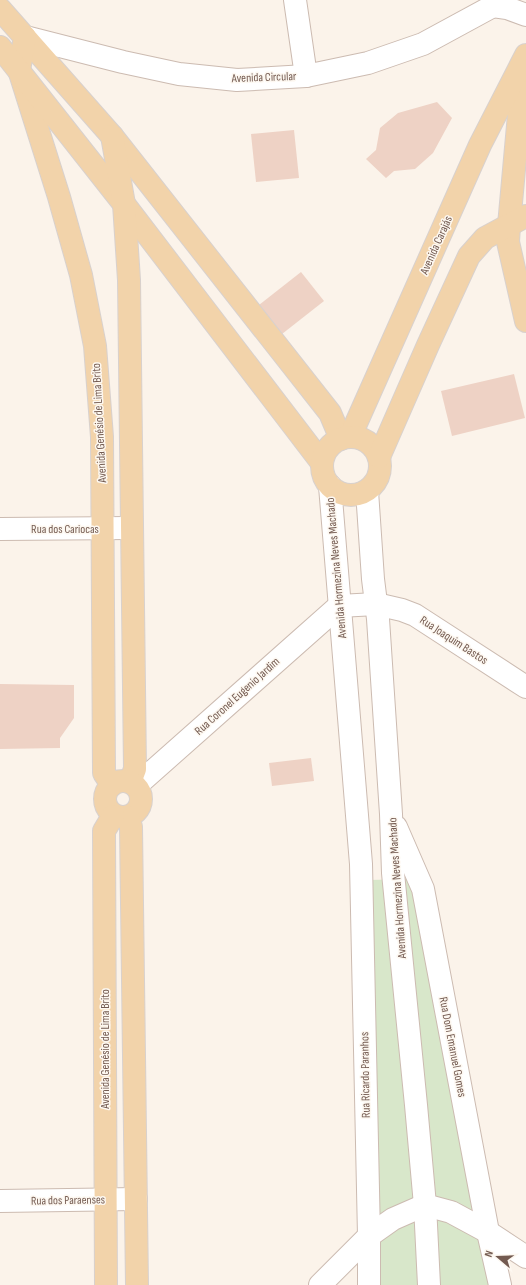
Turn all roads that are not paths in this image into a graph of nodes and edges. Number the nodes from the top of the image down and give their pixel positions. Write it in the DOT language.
graph roads {
  1 [pos="295,0"];
  2 [pos="496,3"];
  3 [pos="0,9"];
  4 [pos="526,15"];
  5 [pos="25,37"];
  6 [pos="0,47"];
  7 [pos="525,57"];
  8 [pos="20,70"];
  9 [pos="306,76"];
  10 [pos="112,136"];
  11 [pos="124,204"];
  12 [pos="517,221"];
  13 [pos="526,321"];
  14 [pos="346,438"];
  15 [pos="379,457"];
  16 [pos="322,463"];
  17 [pos="330,486"];
  18 [pos="367,491"];
  19 [pos="104,528"];
  20 [pos="131,528"];
  21 [pos="0,529"];
  22 [pos="376,604"];
  23 [pos="339,606"];
  24 [pos="526,687"];
  25 [pos="126,784"];
  26 [pos="391,814"];
  27 [pos="121,816"];
  28 [pos="361,864"];
  29 [pos="105,1199"];
  30 [pos="136,1199"];
  31 [pos="0,1201"];
  32 [pos="425,1206"];
  33 [pos="488,1232"];
  34 [pos="369,1236"];
  35 [pos="526,1257"];
  36 [pos="106,1285"];
  37 [pos="136,1285"];
  38 [pos="320,1285"];
  39 [pos="369,1285"];
  40 [pos="429,1285"];
  41 [pos="500,1285"];
  1 -- 9 [label="street"];
  2 -- 4 [label="street, Avenida Circular"];
  2 -- 9 [label="street, Avenida Circular"];
  3 -- 5 [label="main road"];
  5 -- 8 [label="main road"];
  5 -- 9 [label="street, Avenida Circular"];
  5 -- 10 [label="main road"];
  6 -- 8 [label="main road"];
  7 -- 12 [label="main road"];
  7 -- 14 [label="main road, Avenida Carajás"];
  8 -- 11 [label="main road"];
  8 -- 19 [label="main road, Avenida Genésio de Lima Brito"];
  10 -- 11 [label="main road"];
  10 -- 14 [label="main road"];
  11 -- 16 [label="main road"];
  11 -- 20 [label="main road"];
  12 -- 13 [label="main road"];
  12 -- 15 [label="main road"];
  14 -- 15 [label="main road"];
  14 -- 16 [label="main road"];
  15 -- 18 [label="main road"];
  16 -- 17 [label="main road"];
  17 -- 18 [label="main road"];
  17 -- 23 [label="street, Avenida Hormezina Neves Machado"];
  18 -- 22 [label="street, Avenida Hormezina Neves Machado"];
  19 -- 20 [label="street, Rua dos Cariocas"];
  19 -- 21 [label="street, Rua dos Cariocas"];
  19 -- 25 [label="main road, Avenida Genésio de Lima Brito"];
  20 -- 25 [label="main road"];
  22 -- 23 [label="street, Rua Joaquim Bastos"];
  22 -- 24 [label="street, Rua Joaquim Bastos"];
  22 -- 26 [label="street, Avenida Hormezina Neves Machado"];
  23 -- 25 [label="street, Rua Coronel Eugenio Jardim"];
  23 -- 28 [label="street, Avenida Hormezina Neves Machado"];
  25 -- 27 [label="main road"];
  25 -- 27 [label="main road"];
  26 -- 32 [label="street, Avenida Hormezina Neves Machado"];
  26 -- 33 [label="street, Rua Dom Emanuel Gomes"];
  27 -- 29 [label="main road, Avenida Genésio de Lima Brito"];
  27 -- 30 [label="main road"];
  28 -- 34 [label="street, Rua Ricardo Paranhos"];
  29 -- 30 [label="street, Rua dos Paraenses"];
  29 -- 31 [label="street, Rua dos Paraenses"];
  29 -- 36 [label="main road, Avenida Genésio de Lima Brito"];
  30 -- 37 [label="main road"];
  32 -- 33 [label="street"];
  32 -- 34 [label="street"];
  32 -- 40 [label="street, Avenida Hormezina Neves Machado"];
  33 -- 35 [label="street"];
  33 -- 41 [label="street, Rua Dom Emanuel Gomes"];
  34 -- 38 [label="street"];
  34 -- 39 [label="street, Rua Ricardo Paranhos"];
}
